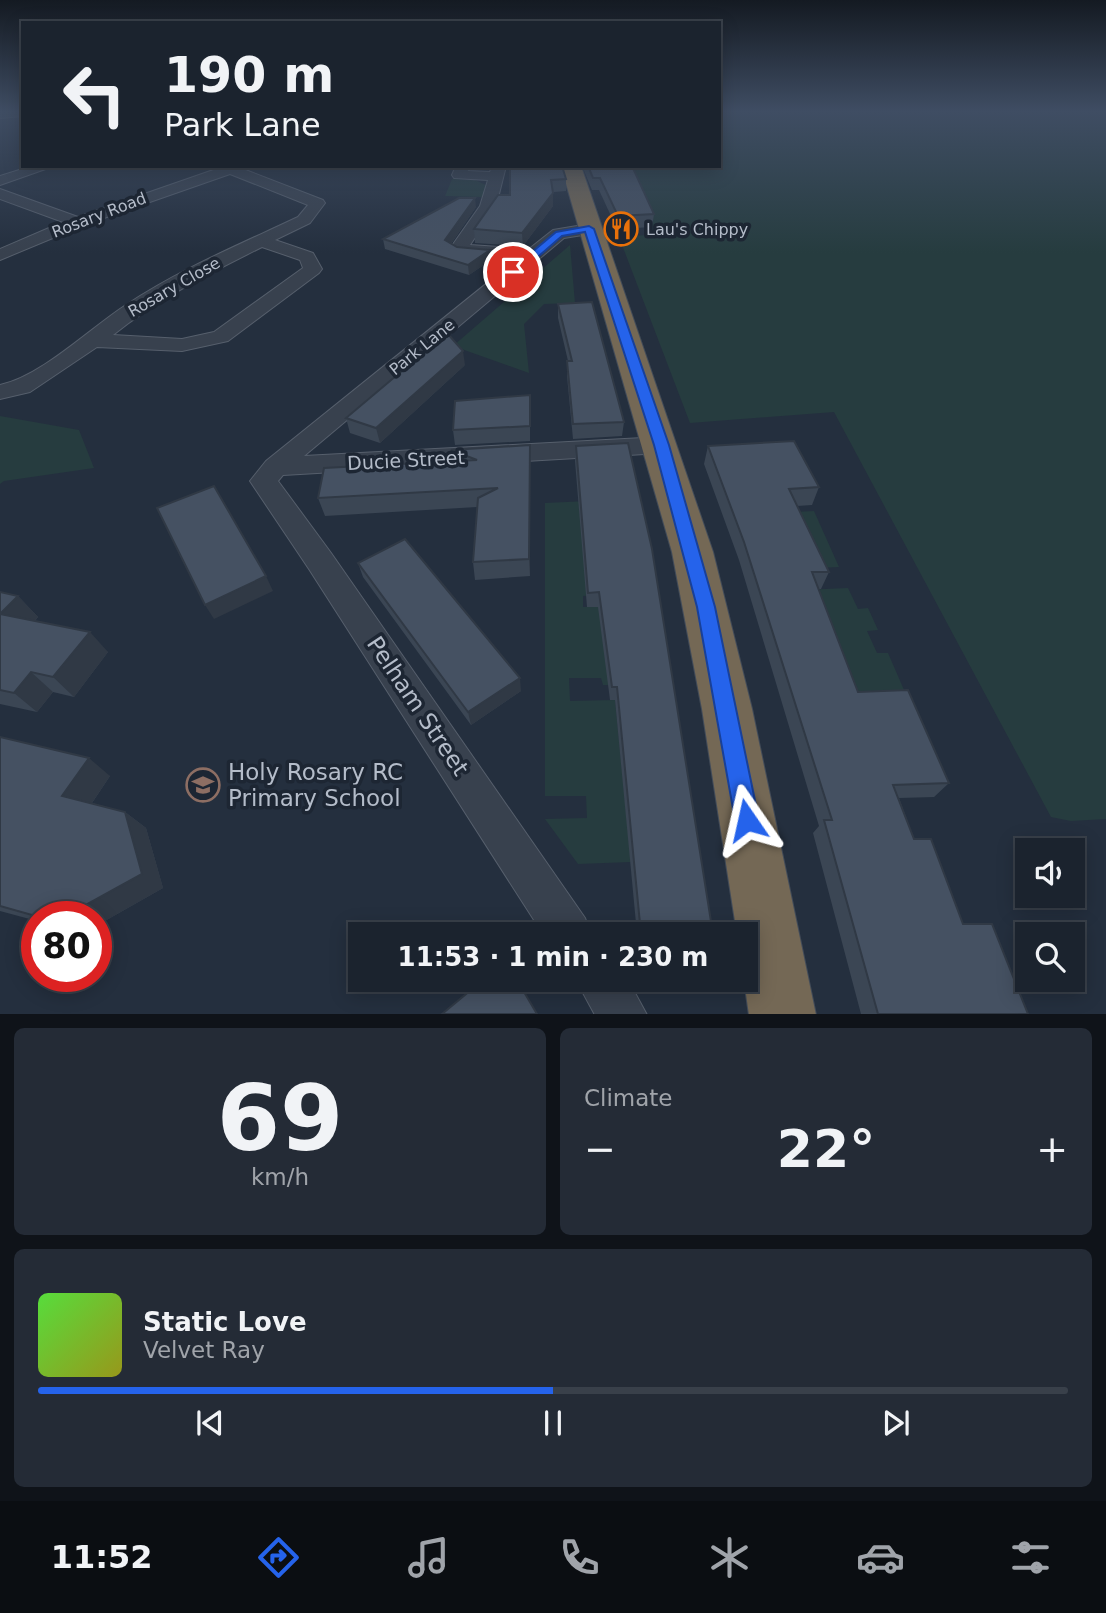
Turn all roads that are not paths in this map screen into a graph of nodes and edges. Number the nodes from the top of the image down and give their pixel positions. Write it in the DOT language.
graph roads {
  1 [pos="41,168"];
  2 [pos="234,168"];
  3 [pos="462,168"];
  4 [pos="572,168"];
  5 [pos="497,171"];
  6 [pos="0,181"];
  7 [pos="0,194"];
  8 [pos="78,222"];
  9 [pos="589,229"];
  10 [pos="260,241"];
  11 [pos="0,255"];
  12 [pos="535,255"];
  13 [pos="93,340"];
  14 [pos="0,392"];
  15 [pos="662,445"];
  16 [pos="269,474"];
  17 [pos="561,922"];
  18 [pos="608,992"];
  19 [pos="623,1014"];
  20 [pos="783,1014"];
  1 -- 6 [label="street"];
  2 -- 8 [label="street, Rosary Road"];
  2 -- 10 [label="street, Rosary Close"];
  3 -- 5 [label="street"];
  4 -- 9 [label="highway"];
  5 -- 12 [label="street"];
  7 -- 8 [label="street"];
  8 -- 11 [label="street, Rosary Road"];
  9 -- 12 [label="street, Park Lane"];
  9 -- 15 [label="highway"];
  10 -- 13 [label="street, Rosary Close"];
  10 -- 13 [label="street, Rosary Close"];
  12 -- 16 [label="street, Park Lane"];
  13 -- 14 [label="street, Rosary Close"];
  15 -- 16 [label="street, Ducie Street"];
  15 -- 20 [label="highway"];
  16 -- 17 [label="street, Pelham Street"];
  18 -- 19 [label="street"];
}
